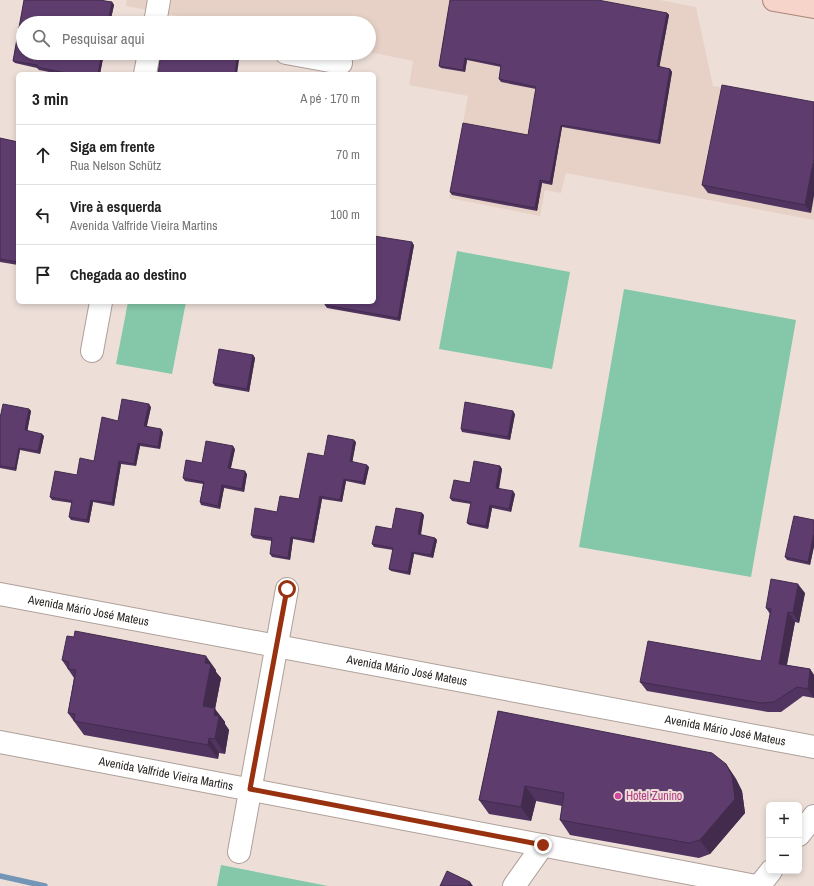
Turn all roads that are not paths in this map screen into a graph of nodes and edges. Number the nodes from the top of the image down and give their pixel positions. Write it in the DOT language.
graph roads {
  1 [pos="159,0"];
  2 [pos="774,0"];
  3 [pos="814,7"];
  4 [pos="156,16"];
  5 [pos="148,60"];
  6 [pos="324,60"];
  7 [pos="341,63"];
  8 [pos="145,72"];
  9 [pos="102,304"];
  10 [pos="92,351"];
  11 [pos="287,589"];
  12 [pos="0,594"];
  13 [pos="277,646"];
  14 [pos="0,742"];
  15 [pos="814,747"];
  16 [pos="250,789"];
  17 [pos="814,816"];
  18 [pos="802,831"];
  19 [pos="543,845"];
  20 [pos="239,852"];
  21 [pos="768,874"];
  22 [pos="724,883"];
  23 [pos="514,886"];
  24 [pos="757,886"];
  1 -- 4 [label="street"];
  2 -- 3 [label="main road"];
  5 -- 8 [label="street"];
  6 -- 7 [label="street"];
  9 -- 10 [label="street"];
  11 -- 13 [label="street"];
  12 -- 13 [label="street, Avenida Mário José Mateus"];
  13 -- 15 [label="street, Avenida Mário José Mateus"];
  13 -- 16 [label="street"];
  14 -- 16 [label="street, Avenida Valfride Vieira Martins"];
  16 -- 19 [label="street, Avenida Valfride Vieira Martins"];
  16 -- 20 [label="street"];
  17 -- 18 [label="street"];
  19 -- 22 [label="street, Avenida Valfride Vieira Martins"];
  19 -- 23 [label="street"];
  21 -- 24 [label="street"];
  22 -- 24 [label="street, Avenida Valfride Vieira Martins"];
}
